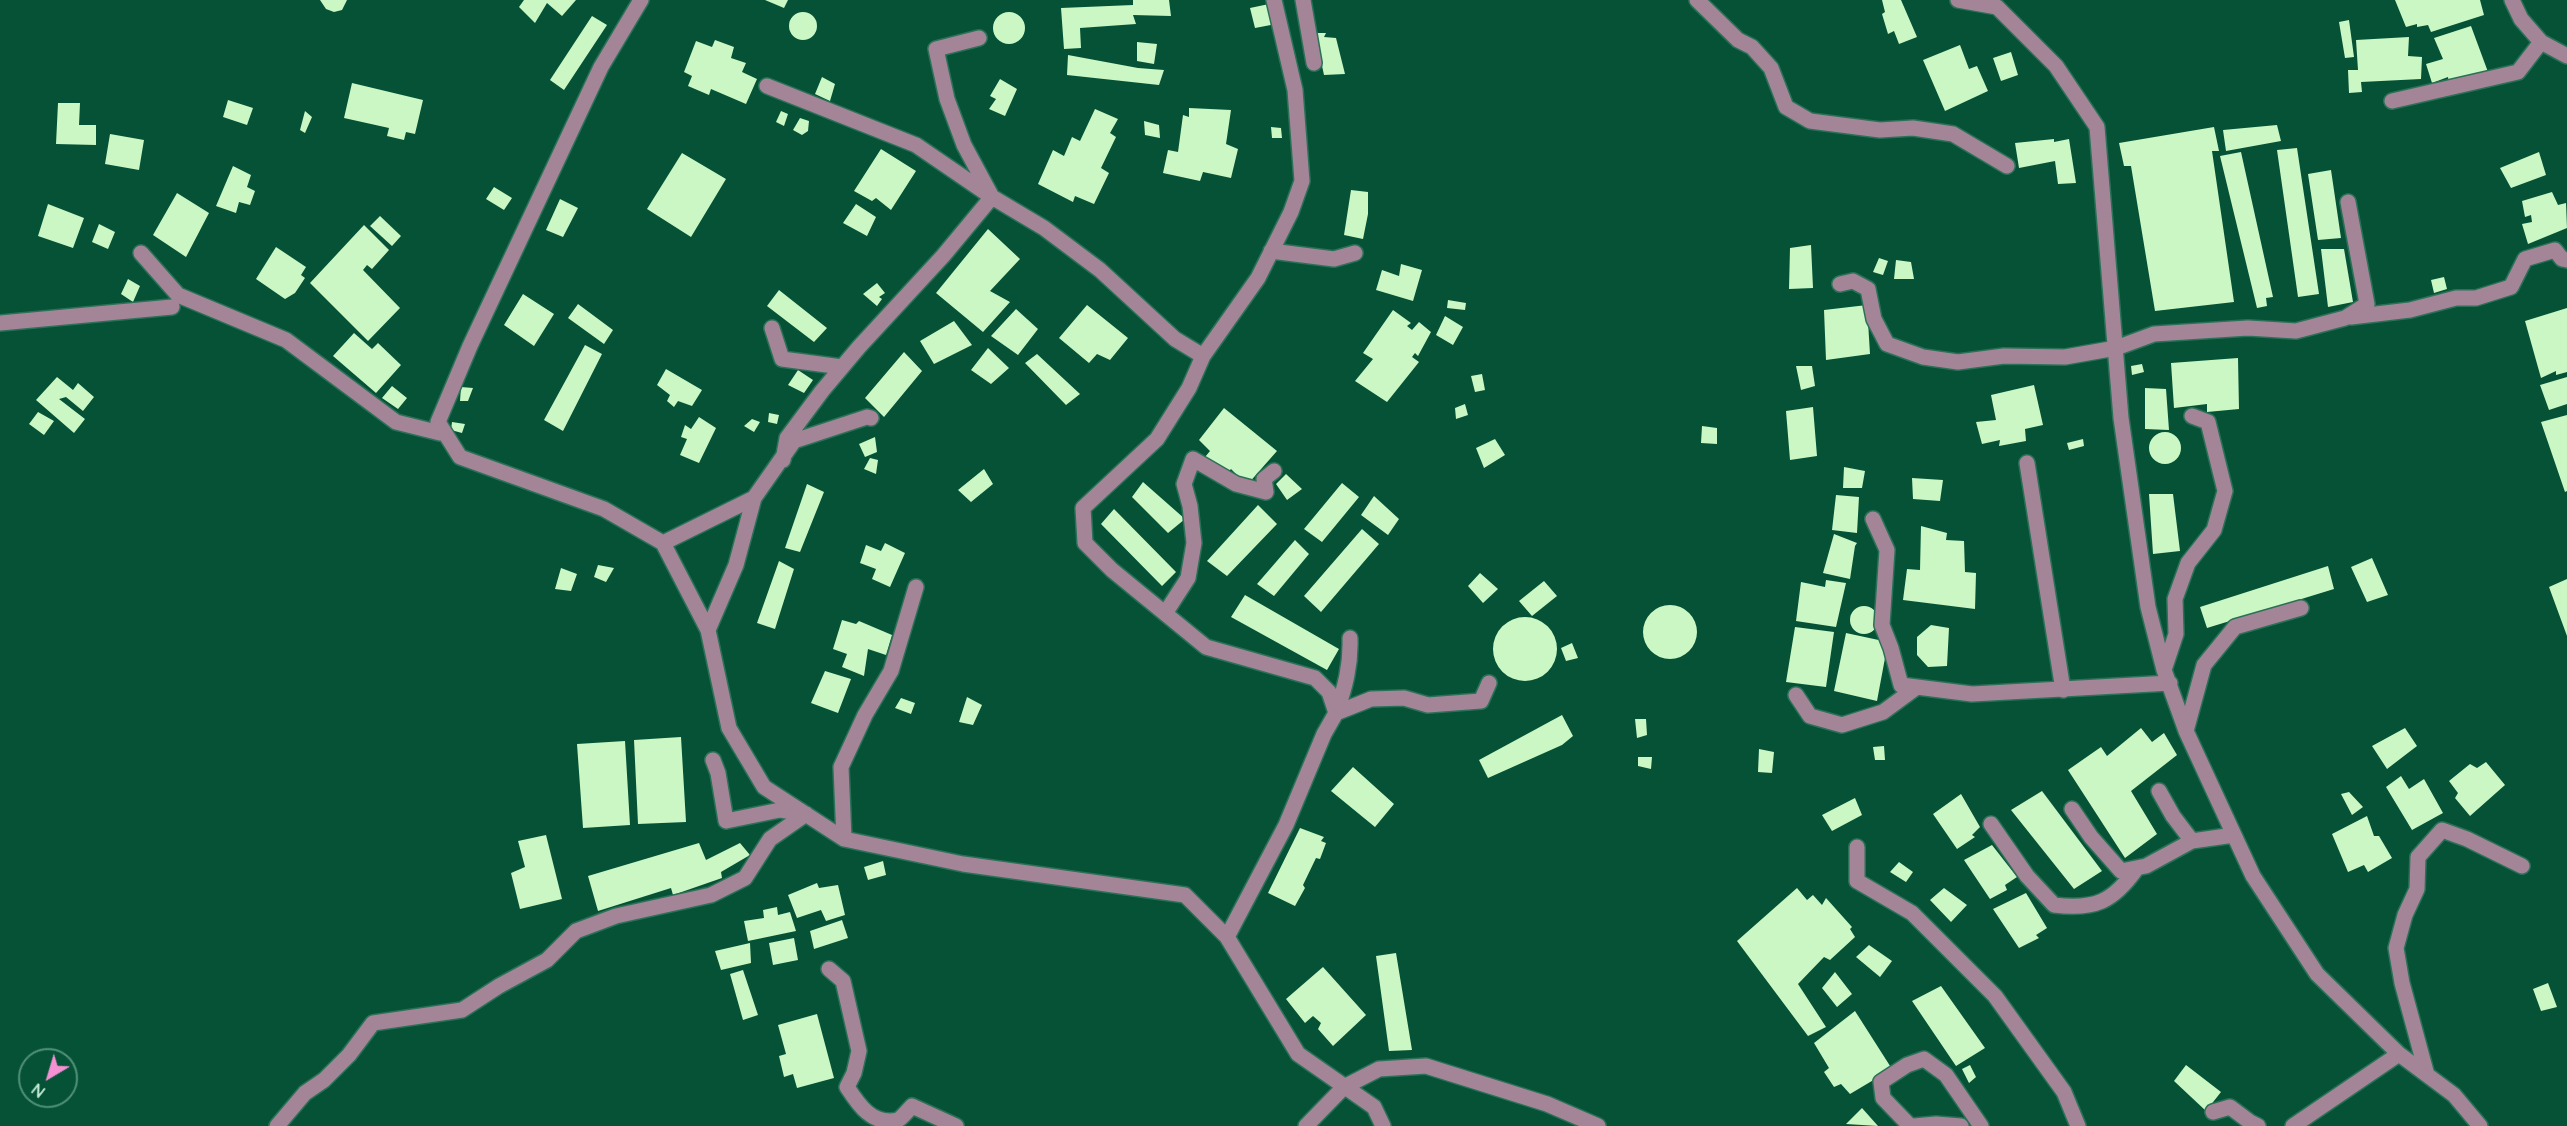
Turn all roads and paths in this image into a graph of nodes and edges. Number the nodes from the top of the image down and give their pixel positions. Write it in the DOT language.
graph roads {
  1 [pos="641,0"];
  2 [pos="1274,0"];
  3 [pos="1303,0"];
  4 [pos="1697,0"];
  5 [pos="1958,0"];
  6 [pos="2512,0"];
  7 [pos="979,38"];
  8 [pos="2541,42"];
  9 [pos="2567,56"];
  10 [pos="1314,63"];
  11 [pos="766,86"];
  12 [pos="2391,101"];
  13 [pos="2007,166"];
  14 [pos="992,197"];
  15 [pos="2348,202"];
  16 [pos="1271,251"];
  17 [pos="141,253"];
  18 [pos="1355,253"];
  19 [pos="2567,260"];
  20 [pos="1840,284"];
  21 [pos="172,307"];
  22 [pos="2344,318"];
  23 [pos="0,322"];
  24 [pos="772,328"];
  25 [pos="2115,348"];
  26 [pos="1203,356"];
  27 [pos="842,367"];
  28 [pos="2192,416"];
  29 [pos="871,418"];
  30 [pos="440,433"];
  31 [pos="783,460"];
  32 [pos="2027,463"];
  33 [pos="1274,471"];
  34 [pos="754,498"];
  35 [pos="1873,519"];
  36 [pos="663,543"];
  37 [pos="916,587"];
  38 [pos="2301,608"];
  39 [pos="1166,612"];
  40 [pos="708,630"];
  41 [pos="1350,638"];
  42 [pos="2167,677"];
  43 [pos="1489,684"];
  44 [pos="1917,687"];
  45 [pos="2063,690"];
  46 [pos="1796,695"];
  47 [pos="1336,713"];
  48 [pos="2186,731"];
  49 [pos="714,760"];
  50 [pos="2159,791"];
  51 [pos="2072,808"];
  52 [pos="806,814"];
  53 [pos="1991,824"];
  54 [pos="2234,835"];
  55 [pos="844,839"];
  56 [pos="2192,841"];
  57 [pos="1857,847"];
  58 [pos="2522,866"];
  59 [pos="2137,868"];
  60 [pos="1227,937"];
  61 [pos="829,969"];
  62 [pos="2399,1054"];
  63 [pos="2427,1075"];
  64 [pos="1344,1087"];
  65 [pos="2213,1112"];
  66 [pos="277,1126"];
  67 [pos="956,1126"];
  68 [pos="1306,1126"];
  69 [pos="1383,1126"];
  70 [pos="1598,1126"];
  71 [pos="1912,1126"];
  72 [pos="1961,1126"];
  73 [pos="1981,1126"];
  74 [pos="2078,1126"];
  75 [pos="2258,1126"];
  76 [pos="2293,1126"];
  77 [pos="2480,1126"];
  1 -- 36 [label="street"];
  2 -- 16 [label="street"];
  3 -- 10 [label="street"];
  4 -- 13 [label="street"];
  5 -- 25 [label="street"];
  6 -- 8 [label="street"];
  7 -- 14 [label="street"];
  8 -- 9 [label="street"];
  8 -- 12 [label="street"];
  11 -- 14 [label="street"];
  14 -- 26 [label="street"];
  14 -- 27 [label="street"];
  15 -- 22 [label="street"];
  16 -- 18 [label="street"];
  16 -- 26 [label="street"];
  17 -- 30 [label="street"];
  19 -- 22 [label="street"];
  20 -- 25 [label="street"];
  21 -- 23 [label="street"];
  22 -- 25 [label="street"];
  24 -- 27 [label="street"];
  25 -- 42 [label="street"];
  26 -- 39 [label="street"];
  27 -- 31 [label="street"];
  28 -- 42 [label="street"];
  29 -- 31 [label="street"];
  31 -- 34 [label="street"];
  32 -- 45 [label="street"];
  33 -- 39 [label="street"];
  34 -- 36 [label="street"];
  34 -- 40 [label="street"];
  35 -- 44 [label="street"];
  36 -- 40 [label="street"];
  37 -- 55 [label="street"];
  38 -- 48 [label="street"];
  39 -- 47 [label="street"];
  40 -- 52 [label="street"];
  41 -- 47 [label="street"];
  42 -- 45 [label="street"];
  42 -- 48 [label="street"];
  43 -- 47 [label="street"];
  44 -- 45 [label="street"];
  44 -- 46 [label="street"];
  47 -- 60 [label="street"];
  48 -- 54 [label="street"];
  49 -- 52 [label="street"];
  50 -- 56 [label="street"];
  51 -- 59 [label="street"];
  52 -- 55 [label="street"];
  52 -- 66 [label="street"];
  53 -- 59 [label="street"];
  54 -- 56 [label="street"];
  54 -- 62 [label="street"];
  55 -- 60 [label="street"];
  56 -- 59 [label="street"];
  57 -- 74 [label="street"];
  58 -- 63 [label="street"];
  60 -- 64 [label="street"];
  61 -- 67 [label="street"];
  62 -- 63 [label="street"];
  62 -- 76 [label="street"];
  63 -- 77 [label="street"];
  64 -- 68 [label="street"];
  64 -- 69 [label="street"];
  64 -- 70 [label="street"];
  65 -- 75 [label="street"];
  71 -- 72 [label="street"];
  71 -- 73 [label="street"];
}
